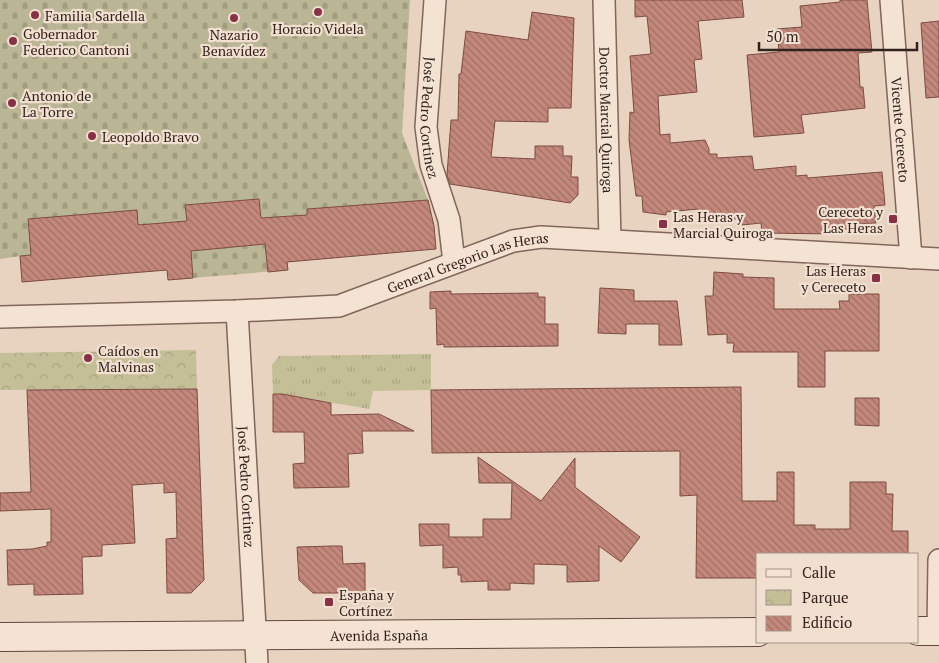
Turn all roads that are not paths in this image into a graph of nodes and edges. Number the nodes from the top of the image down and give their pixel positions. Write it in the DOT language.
graph roads {
  1 [pos="435,0"];
  2 [pos="604,0"];
  3 [pos="891,0"];
  4 [pos="610,240"];
  5 [pos="911,258"];
  6 [pos="939,259"];
  7 [pos="454,262"];
  8 [pos="237,311"];
  9 [pos="0,317"];
  10 [pos="939,560"];
  11 [pos="932,631"];
  12 [pos="756,632"];
  13 [pos="0,637"];
  14 [pos="256,650"];
  1 -- 7 [label="street, José Pedro Cortinez"];
  2 -- 4 [label="street, Doctor Marcial Quiroga"];
  3 -- 5 [label="street, Vicente Cereceto"];
  4 -- 5 [label="street, General Gregorio Las Heras"];
  4 -- 7 [label="street, General Gregorio Las Heras"];
  5 -- 6 [label="street, General Gregorio Las Heras"];
  7 -- 8 [label="street, General Gregorio Las Heras"];
  8 -- 9 [label="street, General Gregorio Las Heras"];
  8 -- 14 [label="street, José Pedro Cortinez"];
  10 -- 11 [label="street"];
  12 -- 14 [label="main road, Avenida España"];
  13 -- 14 [label="main road, Avenida España"];
}
